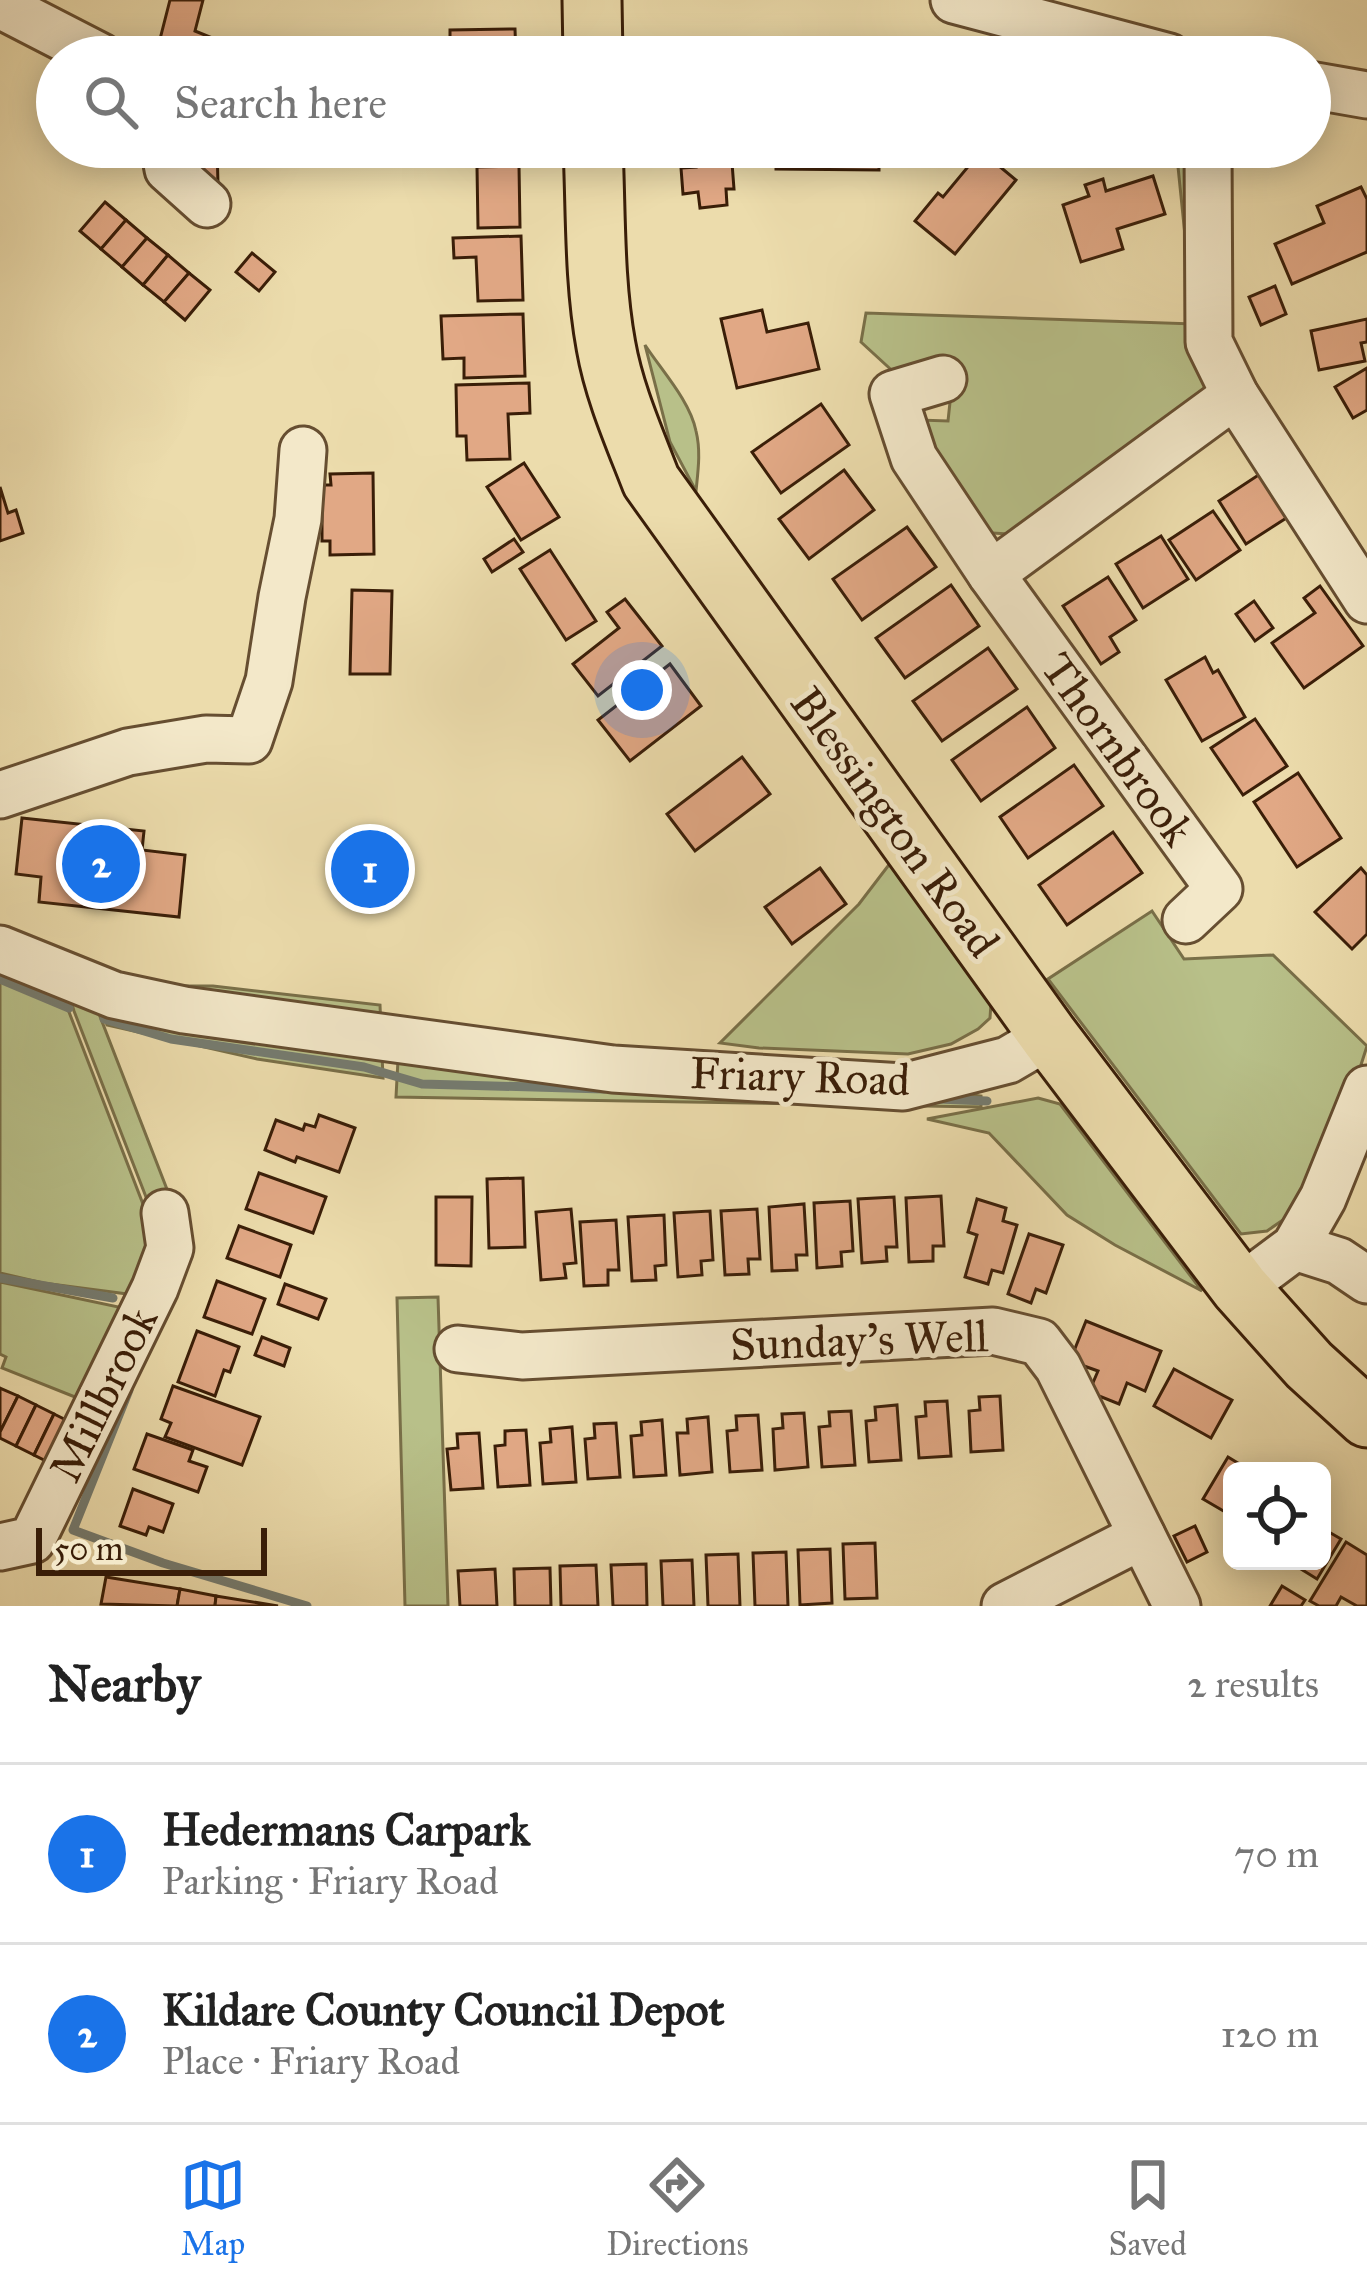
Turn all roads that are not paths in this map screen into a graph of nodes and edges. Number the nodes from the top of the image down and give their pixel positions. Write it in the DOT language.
graph roads {
  1 [pos="592,0"];
  2 [pos="954,0"];
  3 [pos="0,5"];
  4 [pos="60,36"];
  5 [pos="593,36"];
  6 [pos="1089,36"];
  7 [pos="1331,88"];
  8 [pos="1367,94"];
  9 [pos="168,168"];
  10 [pos="594,168"];
  11 [pos="1208,168"];
  12 [pos="207,204"];
  13 [pos="943,379"];
  14 [pos="1235,395"];
  15 [pos="303,450"];
  16 [pos="991,574"];
  17 [pos="1367,600"];
  18 [pos="0,795"];
  19 [pos="1186,920"];
  20 [pos="0,949"];
  21 [pos="1049,1036"];
  22 [pos="1367,1089"];
  23 [pos="165,1213"];
  24 [pos="1295,1247"];
  25 [pos="1367,1280"];
  26 [pos="1240,1288"];
  27 [pos="458,1349"];
  28 [pos="1367,1418"];
  29 [pos="1142,1536"];
  30 [pos="0,1547"];
  31 [pos="1005,1606"];
  32 [pos="1177,1606"];
  1 -- 5 [label="main road"];
  2 -- 6 [label="street"];
  3 -- 4 [label="street"];
  7 -- 8 [label="street"];
  9 -- 12 [label="street"];
  10 -- 21 [label="main road, Blessington Road"];
  11 -- 14 [label="street"];
  13 -- 16 [label="street, Thornbrook"];
  14 -- 16 [label="street"];
  14 -- 17 [label="street"];
  15 -- 18 [label="street"];
  16 -- 19 [label="street, Thornbrook"];
  20 -- 21 [label="street, Friary Road"];
  21 -- 26 [label="main road, Blessington Road"];
  22 -- 24 [label="street"];
  23 -- 30 [label="street, Millbrook"];
  24 -- 25 [label="street"];
  24 -- 26 [label="street"];
  26 -- 28 [label="main road, Blessington Road"];
  27 -- 29 [label="street, Sunday's Well"];
  29 -- 31 [label="street"];
  29 -- 32 [label="street, Sunday's Well"];
}
